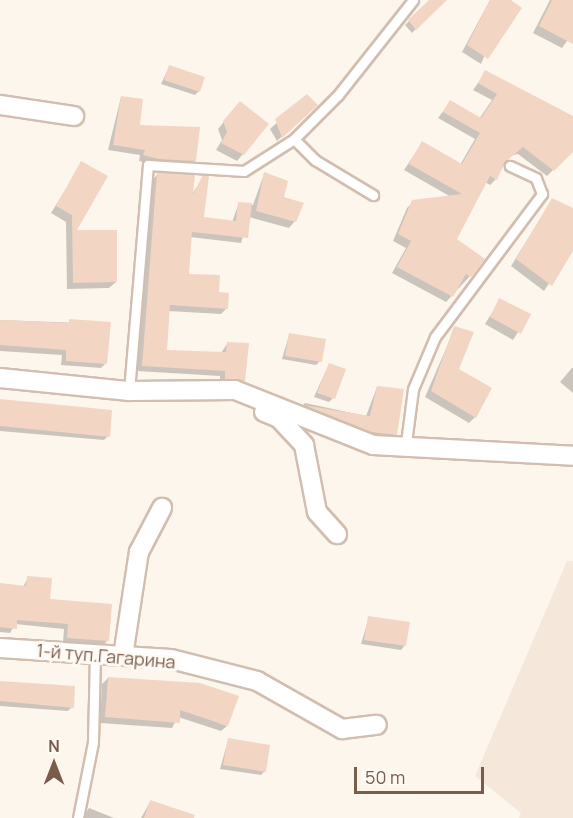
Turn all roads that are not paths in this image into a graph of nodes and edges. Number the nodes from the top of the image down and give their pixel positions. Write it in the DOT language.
graph roads {
  1 [pos="413,0"];
  2 [pos="0,105"];
  3 [pos="74,116"];
  4 [pos="294,139"];
  5 [pos="510,166"];
  6 [pos="373,195"];
  7 [pos="0,378"];
  8 [pos="129,391"];
  9 [pos="406,443"];
  10 [pos="573,456"];
  11 [pos="162,508"];
  12 [pos="337,534"];
  13 [pos="0,648"];
  14 [pos="95,654"];
  15 [pos="123,656"];
  16 [pos="377,725"];
  17 [pos="78,818"];
  1 -- 4 [label="lane"];
  2 -- 3 [label="street"];
  4 -- 6 [label="lane"];
  4 -- 8 [label="lane"];
  5 -- 9 [label="lane"];
  7 -- 8 [label="street"];
  8 -- 9 [label="street"];
  8 -- 12 [label="street"];
  9 -- 10 [label="street"];
  11 -- 15 [label="street"];
  13 -- 14 [label="street, 1-й туп.Гагарина"];
  14 -- 15 [label="street, 1-й туп.Гагарина"];
  14 -- 17 [label="lane"];
  15 -- 16 [label="street, 1-й туп.Гагарина"];
}
